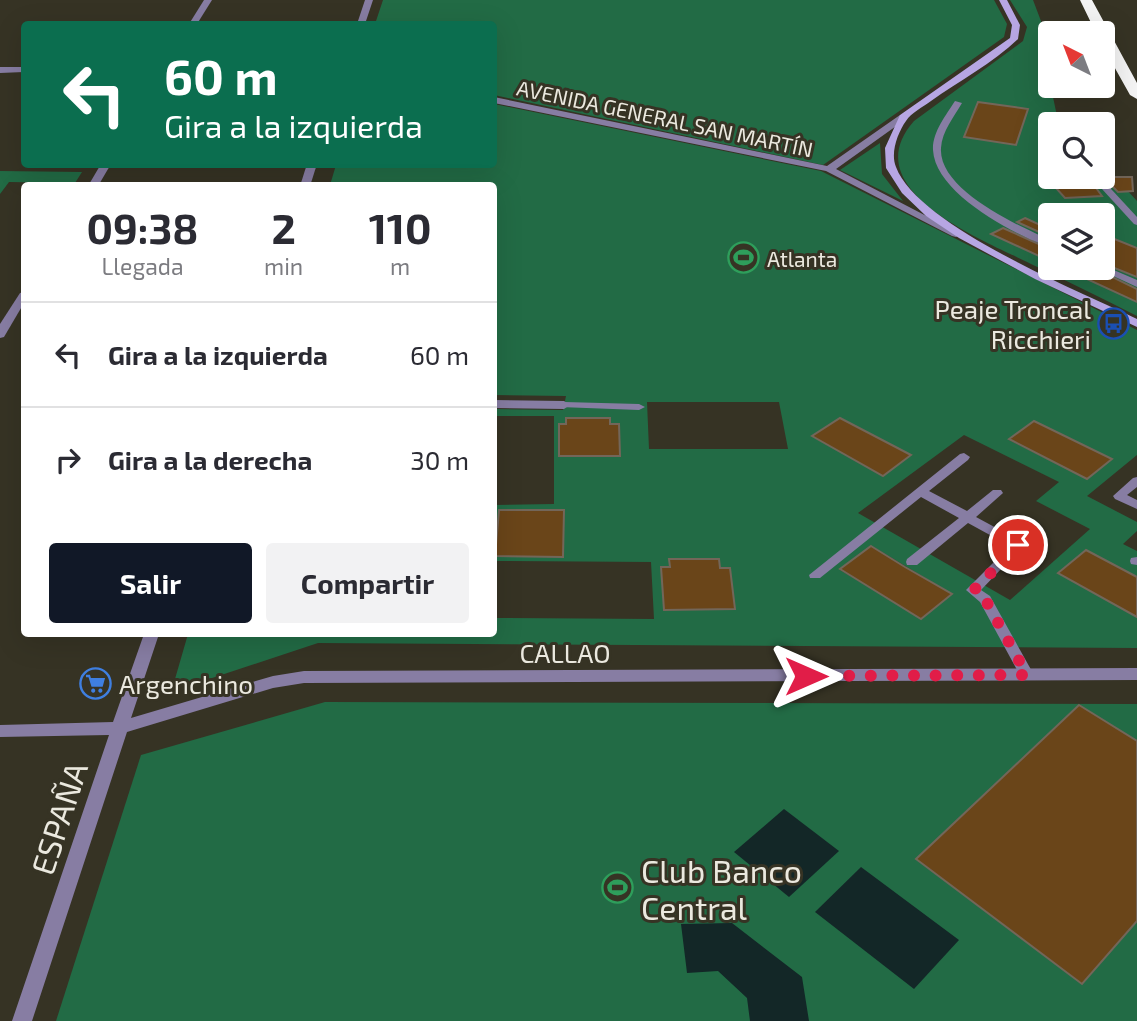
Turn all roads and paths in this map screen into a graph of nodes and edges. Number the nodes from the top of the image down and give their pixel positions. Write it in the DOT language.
graph roads {
  1 [pos="208,0"];
  2 [pos="369,0"];
  3 [pos="1003,0"];
  4 [pos="1086,0"];
  5 [pos="195,21"];
  6 [pos="362,21"];
  7 [pos="1096,21"];
  8 [pos="1115,56"];
  9 [pos="0,70"];
  10 [pos="21,70"];
  11 [pos="1137,95"];
  12 [pos="497,101"];
  13 [pos="958,103"];
  14 [pos="903,117"];
  15 [pos="829,169"];
  16 [pos="1105,189"];
  17 [pos="1137,222"];
  18 [pos="958,234"];
  19 [pos="1038,238"];
  20 [pos="1115,274"];
  21 [pos="1137,284"];
  22 [pos="21,300"];
  23 [pos="1137,323"];
  24 [pos="0,334"];
  25 [pos="497,404"];
  26 [pos="564,405"];
  27 [pos="639,407"];
  28 [pos="964,457"];
  29 [pos="1137,481"];
  30 [pos="920,491"];
  31 [pos="997,493"];
  32 [pos="1137,505"];
  33 [pos="966,517"];
  34 [pos="912,562"];
  35 [pos="815,575"];
  36 [pos="150,637"];
  37 [pos="1137,674"];
  38 [pos="1027,675"];
  39 [pos="119,728"];
  40 [pos="0,731"];
  41 [pos="22,1021"];
  1 -- 5 [label="street"];
  2 -- 6 [label="street"];
  3 -- 14 [label="street"];
  4 -- 7 [label="highway"];
  8 -- 11 [label="highway"];
  9 -- 10 [label="street"];
  12 -- 15 [label="street, AVENIDA GENERAL SAN MARTÍN"];
  13 -- 19 [label="lane"];
  14 -- 15 [label="street"];
  14 -- 18 [label="street"];
  15 -- 18 [label="street, AVENIDA GENERAL SAN MARTÍN"];
  16 -- 17 [label="lane"];
  18 -- 23 [label="street"];
  20 -- 21 [label="lane"];
  22 -- 24 [label="street"];
  25 -- 26 [label="street"];
  26 -- 27 [label="lane"];
  28 -- 30 [label="lane"];
  29 -- 32 [label="lane"];
  30 -- 33 [label="lane"];
  30 -- 35 [label="lane"];
  31 -- 33 [label="lane"];
  33 -- 34 [label="lane"];
  33 -- 38 [label="lane"];
  36 -- 39 [label="street, ESPAÑA"];
  37 -- 38 [label="street, CALLAO"];
  38 -- 39 [label="street, CALLAO"];
  39 -- 40 [label="street, CALLAO"];
  39 -- 41 [label="street, ESPAÑA"];
}
